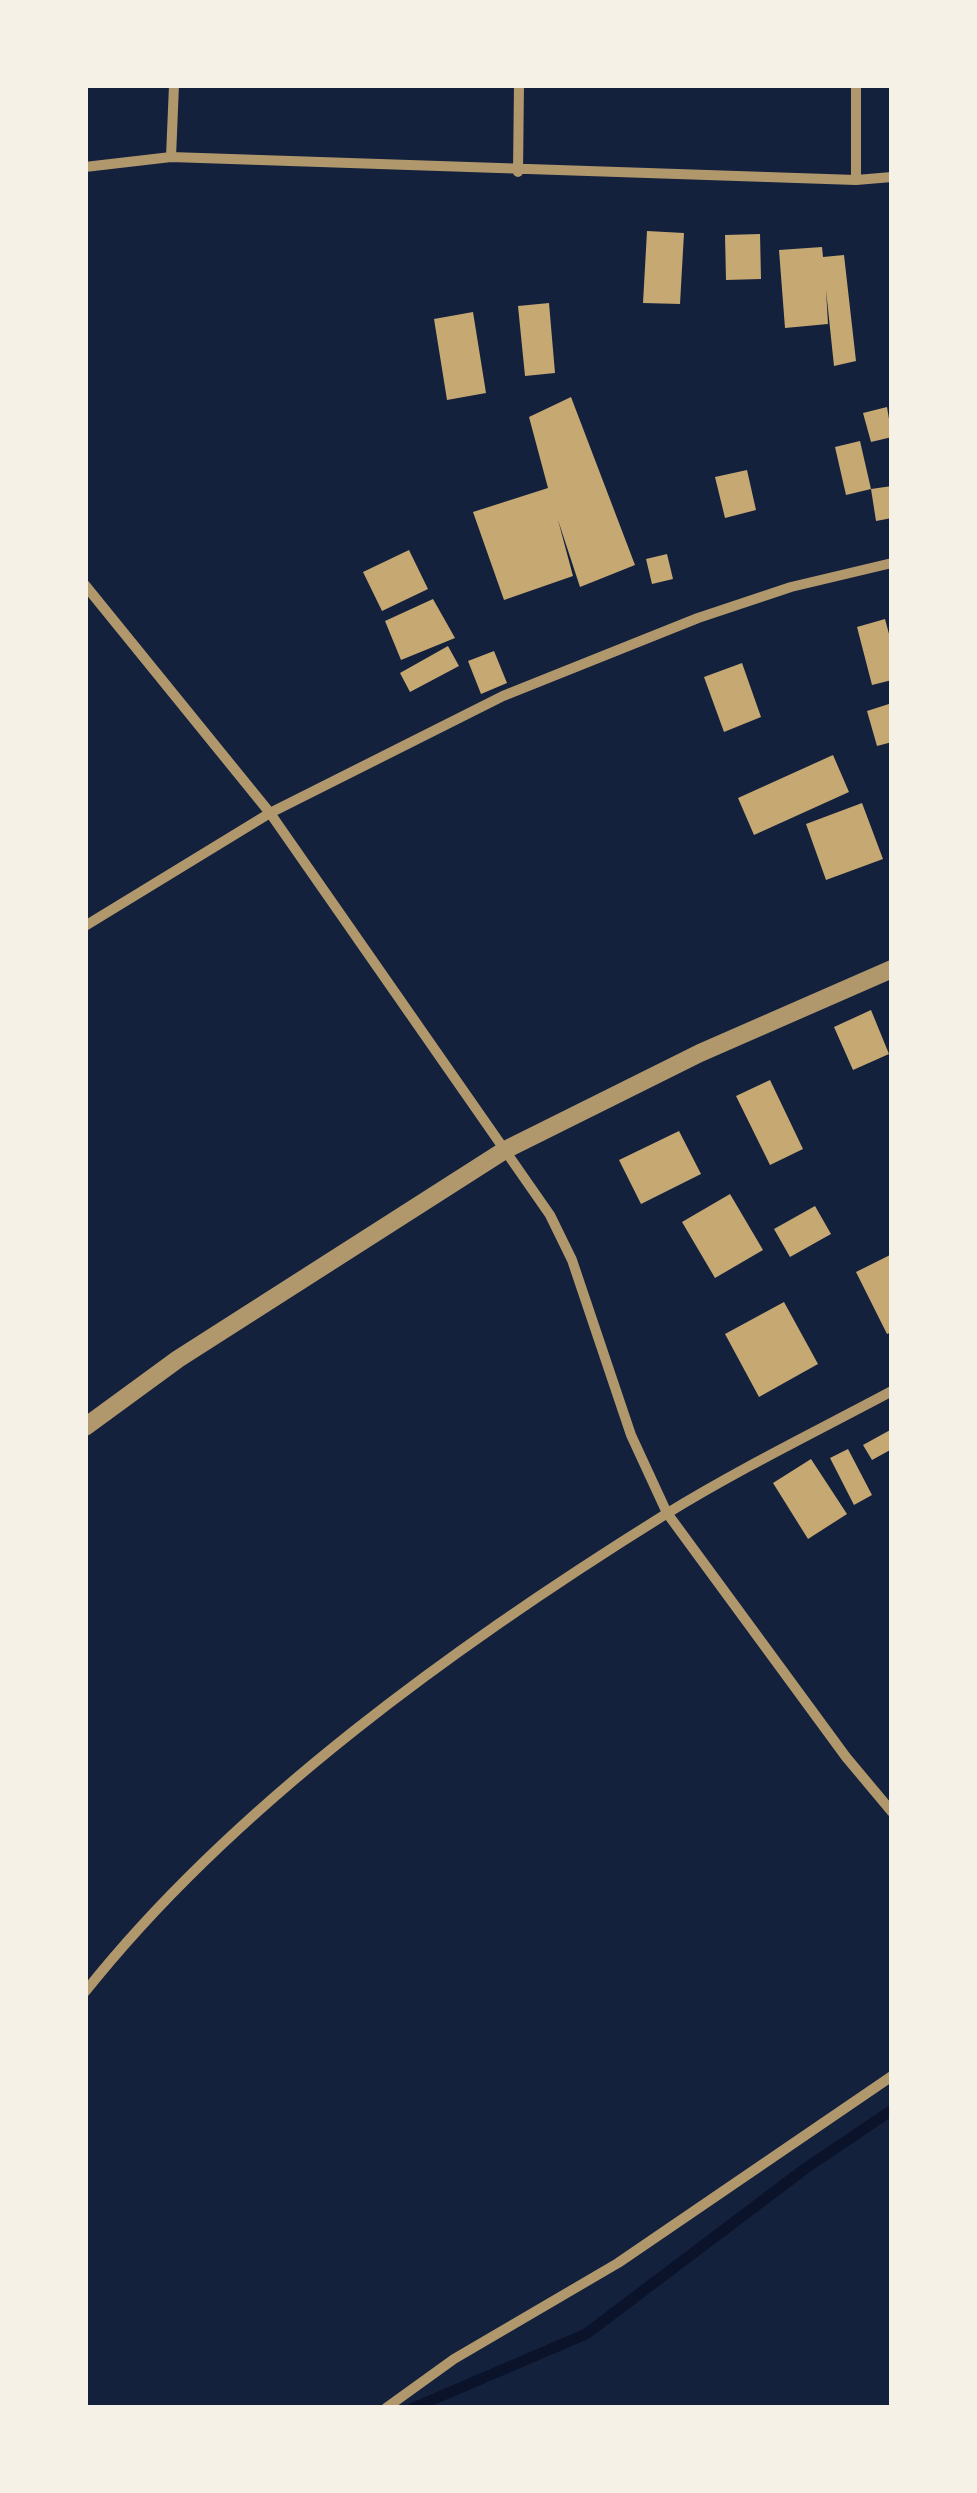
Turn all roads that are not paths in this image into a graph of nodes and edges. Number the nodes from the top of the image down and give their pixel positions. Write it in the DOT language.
graph roads {
  1 [pos="174,85"];
  2 [pos="519,85"];
  3 [pos="856,85"];
  4 [pos="172,158"];
  5 [pos="85,167"];
  6 [pos="518,172"];
  7 [pos="892,176"];
  8 [pos="856,180"];
  9 [pos="892,563"];
  10 [pos="85,585"];
  11 [pos="270,813"];
  12 [pos="85,926"];
  13 [pos="892,970"];
  14 [pos="505,1150"];
  15 [pos="892,1391"];
  16 [pos="85,1427"];
  17 [pos="668,1513"];
  18 [pos="892,1812"];
  19 [pos="85,1992"];
  20 [pos="892,2076"];
  21 [pos="386,2408"];
  1 -- 4 [label="street"];
  2 -- 6 [label="street"];
  3 -- 8 [label="street"];
  4 -- 5 [label="street"];
  4 -- 6 [label="street"];
  6 -- 8 [label="street"];
  7 -- 8 [label="street"];
  9 -- 11 [label="street"];
  10 -- 11 [label="street"];
  11 -- 12 [label="street"];
  11 -- 14 [label="street"];
  13 -- 14 [label="street"];
  14 -- 16 [label="street"];
  14 -- 17 [label="street"];
  15 -- 17 [label="street"];
  17 -- 18 [label="street"];
  17 -- 19 [label="street"];
  20 -- 21 [label="street"];
}
